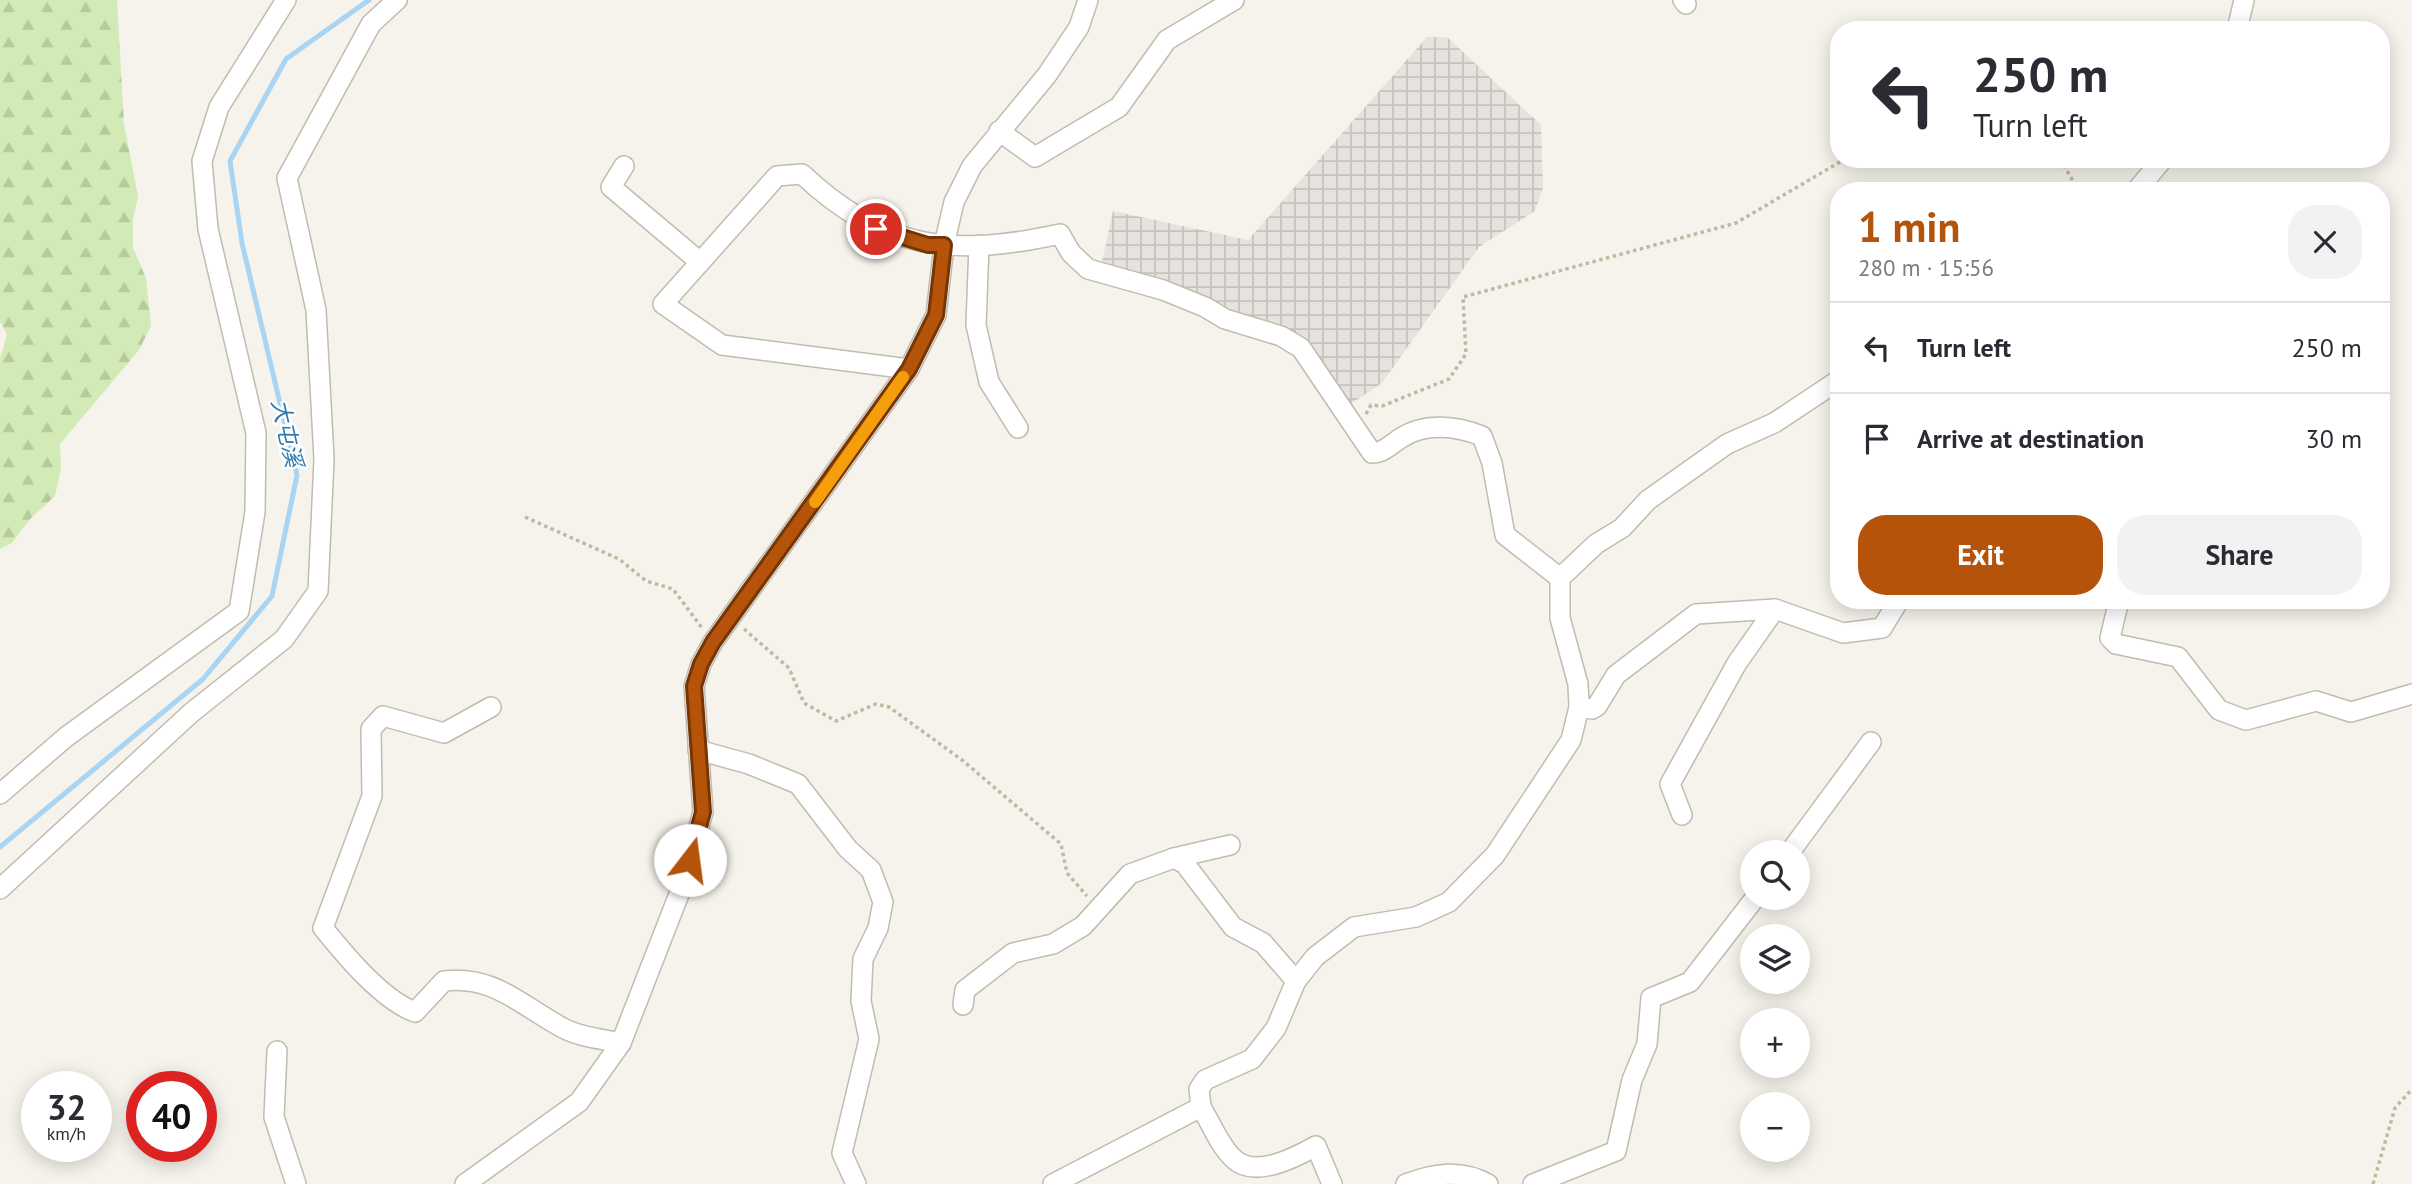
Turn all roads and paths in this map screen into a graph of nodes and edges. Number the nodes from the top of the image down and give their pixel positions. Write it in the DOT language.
graph roads {
  1 [pos="286,0"];
  2 [pos="397,0"];
  3 [pos="1087,0"];
  4 [pos="1234,0"];
  5 [pos="2244,0"];
  6 [pos="2239,21"];
  7 [pos="999,131"];
  8 [pos="624,166"];
  9 [pos="1830,168"];
  10 [pos="2155,168"];
  11 [pos="2144,182"];
  12 [pos="944,245"];
  13 [pos="979,245"];
  14 [pos="699,262"];
  15 [pos="909,369"];
  16 [pos="1830,386"];
  17 [pos="1018,428"];
  18 [pos="1355,432"];
  19 [pos="525,517"];
  20 [pos="1560,578"];
  21 [pos="1775,609"];
  22 [pos="1894,609"];
  23 [pos="2117,609"];
  24 [pos="732,619"];
  25 [pos="713,642"];
  26 [pos="2412,694"];
  27 [pos="491,707"];
  28 [pos="1579,707"];
  29 [pos="1871,742"];
  30 [pos="698,750"];
  31 [pos="0,794"];
  32 [pos="1682,815"];
  33 [pos="1799,840"];
  34 [pos="1230,845"];
  35 [pos="1174,858"];
  36 [pos="0,889"];
  37 [pos="1098,909"];
  38 [pos="1746,910"];
  39 [pos="1296,981"];
  40 [pos="963,1005"];
  41 [pos="621,1043"];
  42 [pos="277,1051"];
  43 [pos="2412,1089"];
  44 [pos="1201,1107"];
  45 [pos="1562,1180"];
  46 [pos="296,1184"];
  47 [pos="465,1184"];
  48 [pos="856,1184"];
  49 [pos="1053,1184"];
  50 [pos="1332,1184"];
  51 [pos="1406,1184"];
  52 [pos="1488,1184"];
  53 [pos="1532,1184"];
  54 [pos="2373,1184"];
  1 -- 31 [label="street"];
  2 -- 36 [label="street"];
  3 -- 7 [label="street"];
  4 -- 7 [label="street"];
  5 -- 6 [label="street"];
  7 -- 12 [label="street"];
  8 -- 14 [label="street"];
  9 -- 18 [label="path"];
  10 -- 11 [label="street"];
  12 -- 13 [label="street"];
  12 -- 14 [label="street"];
  12 -- 15 [label="street"];
  13 -- 17 [label="street"];
  13 -- 18 [label="street"];
  14 -- 15 [label="street"];
  15 -- 24 [label="street"];
  16 -- 20 [label="street"];
  18 -- 20 [label="street"];
  19 -- 25 [label="path"];
  20 -- 28 [label="street"];
  21 -- 22 [label="street"];
  21 -- 28 [label="street"];
  21 -- 32 [label="street"];
  23 -- 26 [label="street"];
  24 -- 25 [label="street"];
  24 -- 37 [label="path"];
  25 -- 30 [label="street"];
  27 -- 41 [label="street"];
  28 -- 39 [label="street"];
  29 -- 33 [label="street"];
  30 -- 41 [label="street"];
  30 -- 48 [label="street"];
  34 -- 35 [label="street"];
  35 -- 37 [label="street"];
  35 -- 39 [label="street"];
  37 -- 40 [label="street"];
  38 -- 45 [label="street"];
  39 -- 44 [label="street"];
  41 -- 47 [label="street"];
  42 -- 46 [label="street"];
  43 -- 54 [label="path"];
  44 -- 49 [label="street"];
  44 -- 50 [label="street"];
  45 -- 53 [label="street"];
  51 -- 52 [label="street"];
}
